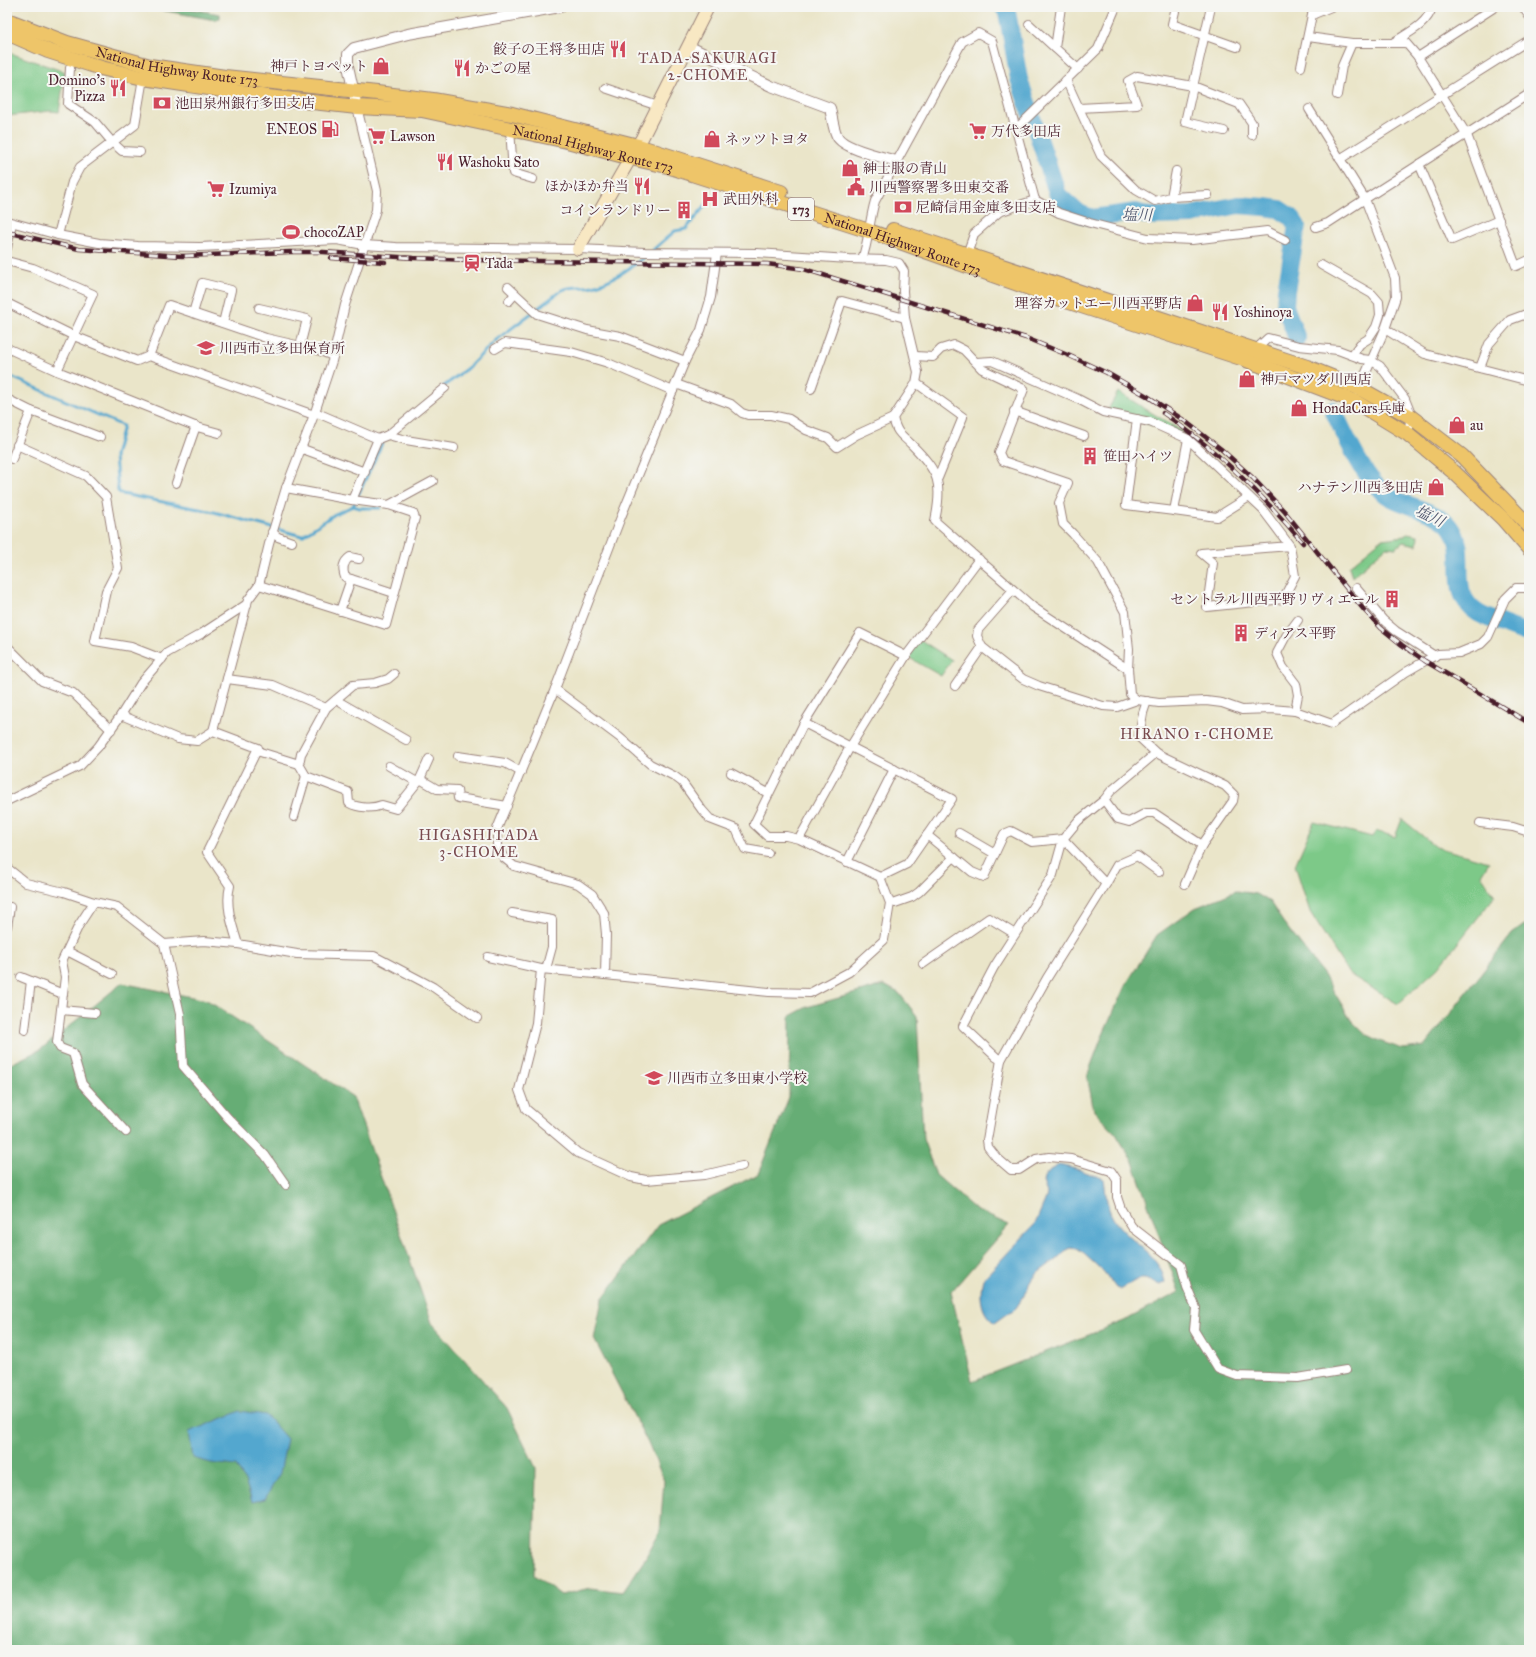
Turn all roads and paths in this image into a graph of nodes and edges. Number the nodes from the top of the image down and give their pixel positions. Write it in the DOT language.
graph roads {
  1 [pos="560,7"];
  2 [pos="708,7"];
  3 [pos="1061,7"];
  4 [pos="1116,7"];
  5 [pos="1176,7"];
  6 [pos="1211,7"];
  7 [pos="1330,7"];
  8 [pos="1432,7"];
  9 [pos="1495,7"];
  10 [pos="1523,7"];
  11 [pos="1312,11"];
  12 [pos="1529,16"];
  13 [pos="7,20"];
  14 [pos="1029,24"];
  15 [pos="7,33"];
  16 [pos="1204,36"];
  17 [pos="1308,37"];
  18 [pos="1529,40"];
  19 [pos="1394,42"];
  20 [pos="1352,43"];
  21 [pos="688,46"];
  22 [pos="1237,47"];
  23 [pos="1055,48"];
  24 [pos="1418,57"];
  25 [pos="70,68"];
  26 [pos="1301,68"];
  27 [pos="1078,69"];
  28 [pos="143,78"];
  29 [pos="1066,80"];
  30 [pos="1193,86"];
  31 [pos="605,88"];
  32 [pos="354,90"];
  33 [pos="1529,94"];
  34 [pos="1337,95"];
  35 [pos="1442,95"];
  36 [pos="658,106"];
  37 [pos="357,107"];
  38 [pos="1079,108"];
  39 [pos="1309,109"];
  40 [pos="510,128"];
  41 [pos="1016,129"];
  42 [pos="1224,131"];
  43 [pos="1466,134"];
  44 [pos="1252,135"];
  45 [pos="112,142"];
  46 [pos="638,146"];
  47 [pos="140,152"];
  48 [pos="631,158"];
  49 [pos="1340,159"];
  50 [pos="897,161"];
  51 [pos="1419,164"];
  52 [pos="1176,171"];
  53 [pos="533,179"];
  54 [pos="1208,195"];
  55 [pos="1171,197"];
  56 [pos="1365,199"];
  57 [pos="1036,200"];
  58 [pos="1499,220"];
  59 [pos="10,222"];
  60 [pos="870,227"];
  61 [pos="1316,227"];
  62 [pos="58,235"];
  63 [pos="1285,240"];
  64 [pos="364,245"];
  65 [pos="7,248"];
  66 [pos="578,249"];
  67 [pos="717,253"];
  68 [pos="862,259"];
  69 [pos="965,259"];
  70 [pos="1529,260"];
  71 [pos="7,261"];
  72 [pos="1321,265"];
  73 [pos="508,287"];
  74 [pos="515,294"];
  75 [pos="509,301"];
  76 [pos="7,303"];
  77 [pos="259,308"];
  78 [pos="1529,313"];
  79 [pos="194,314"];
  80 [pos="905,318"];
  81 [pos="223,324"];
  82 [pos="1385,329"];
  83 [pos="74,336"];
  84 [pos="300,346"];
  85 [pos="7,348"];
  86 [pos="496,349"];
  87 [pos="1255,350"];
  88 [pos="149,356"];
  89 [pos="333,356"];
  90 [pos="915,356"];
  91 [pos="1352,356"];
  92 [pos="1244,359"];
  93 [pos="1370,360"];
  94 [pos="685,361"];
  95 [pos="976,362"];
  96 [pos="1480,368"];
  97 [pos="57,371"];
  98 [pos="1529,381"];
  99 [pos="916,383"];
  100 [pos="674,387"];
  101 [pos="445,388"];
  102 [pos="811,389"];
  103 [pos="1356,394"];
  104 [pos="7,400"];
  105 [pos="31,411"];
  106 [pos="1014,411"];
  107 [pos="315,414"];
  108 [pos="1411,417"];
  109 [pos="893,418"];
  110 [pos="1136,419"];
  111 [pos="196,426"];
  112 [pos="219,433"];
  113 [pos="1408,434"];
  114 [pos="388,435"];
  115 [pos="1084,436"];
  116 [pos="100,437"];
  117 [pos="378,439"];
  118 [pos="1188,440"];
  119 [pos="17,445"];
  120 [pos="300,448"];
  121 [pos="454,448"];
  122 [pos="12,459"];
  123 [pos="365,472"];
  124 [pos="938,478"];
  125 [pos="433,481"];
  126 [pos="176,483"];
  127 [pos="286,488"];
  128 [pos="1249,497"];
  129 [pos="352,500"];
  130 [pos="389,505"];
  131 [pos="1174,511"];
  132 [pos="1529,526"];
  133 [pos="272,532"];
  134 [pos="292,542"];
  135 [pos="1290,546"];
  136 [pos="1529,549"];
  137 [pos="359,559"];
  138 [pos="979,559"];
  139 [pos="351,579"];
  140 [pos="258,585"];
  141 [pos="1356,588"];
  142 [pos="1529,588"];
  143 [pos="1013,590"];
  144 [pos="394,593"];
  145 [pos="247,604"];
  146 [pos="340,611"];
  147 [pos="1298,620"];
  148 [pos="7,646"];
  149 [pos="982,648"];
  150 [pos="906,656"];
  151 [pos="1435,656"];
  152 [pos="162,659"];
  153 [pos="1128,669"];
  154 [pos="394,674"];
  155 [pos="227,680"];
  156 [pos="955,686"];
  157 [pos="555,689"];
  158 [pos="336,700"];
  159 [pos="1137,700"];
  160 [pos="1147,701"];
  161 [pos="326,708"];
  162 [pos="1295,711"];
  163 [pos="121,715"];
  164 [pos="804,723"];
  165 [pos="111,730"];
  166 [pos="213,731"];
  167 [pos="406,740"];
  168 [pos="850,747"];
  169 [pos="257,751"];
  170 [pos="1156,753"];
  171 [pos="458,756"];
  172 [pos="430,759"];
  173 [pos="299,764"];
  174 [pos="389,766"];
  175 [pos="894,769"];
  176 [pos="521,772"];
  177 [pos="731,773"];
  178 [pos="306,776"];
  179 [pos="418,781"];
  180 [pos="768,793"];
  181 [pos="1104,800"];
  182 [pos="7,801"];
  183 [pos="507,806"];
  184 [pos="294,817"];
  185 [pos="1480,823"];
  186 [pos="1529,832"];
  187 [pos="959,833"];
  188 [pos="927,835"];
  189 [pos="799,839"];
  190 [pos="1063,839"];
  191 [pos="1202,845"];
  192 [pos="768,854"];
  193 [pos="995,854"];
  194 [pos="954,857"];
  195 [pos="847,862"];
  196 [pos="7,868"];
  197 [pos="1159,872"];
  198 [pos="880,878"];
  199 [pos="1106,884"];
  200 [pos="1185,884"];
  201 [pos="94,902"];
  202 [pos="895,903"];
  203 [pos="10,907"];
  204 [pos="512,913"];
  205 [pos="7,927"];
  206 [pos="1015,934"];
  207 [pos="164,944"];
  208 [pos="238,944"];
  209 [pos="67,951"];
  210 [pos="488,956"];
  211 [pos="923,964"];
  212 [pos="544,969"];
  213 [pos="112,974"];
  214 [pos="606,975"];
  215 [pos="21,977"];
  216 [pos="31,981"];
  217 [pos="63,994"];
  218 [pos="61,1010"];
  219 [pos="95,1013"];
  220 [pos="477,1018"];
  221 [pos="25,1030"];
  222 [pos="1001,1060"];
  223 [pos="126,1132"];
  224 [pos="742,1166"];
  225 [pos="286,1185"];
  226 [pos="1346,1370"];
  1 -- 32 [label="street"];
  2 -- 21 [label="main road"];
  3 -- 23 [label="street"];
  4 -- 27 [label="street"];
  5 -- 16 [label="street"];
  6 -- 16 [label="street"];
  7 -- 11 [label="street"];
  8 -- 19 [label="street"];
  9 -- 24 [label="street"];
  10 -- 12 [label="street"];
  11 -- 17 [label="street"];
  13 -- 32 [label="highway, National Highway Route 173 / 173"];
  14 -- 23 [label="street"];
  15 -- 28 [label="highway, National Highway Route 173 / 173"];
  16 -- 22 [label="street"];
  16 -- 30 [label="street"];
  17 -- 20 [label="street"];
  17 -- 26 [label="street"];
  18 -- 35 [label="street"];
  19 -- 20 [label="street"];
  19 -- 24 [label="street"];
  20 -- 34 [label="street"];
  21 -- 36 [label="main road"];
  21 -- 50 [label="street"];
  23 -- 27 [label="street"];
  24 -- 35 [label="street"];
  25 -- 45 [label="street"];
  27 -- 29 [label="street"];
  28 -- 37 [label="highway, National Highway Route 173 / 173"];
  28 -- 45 [label="street"];
  29 -- 38 [label="street"];
  29 -- 41 [label="street"];
  30 -- 38 [label="street"];
  30 -- 42 [label="street"];
  30 -- 44 [label="street"];
  31 -- 36 [label="street"];
  32 -- 37 [label="street"];
  32 -- 46 [label="highway, National Highway Route 173 / 173"];
  33 -- 43 [label="street"];
  35 -- 43 [label="street"];
  35 -- 49 [label="street"];
  36 -- 46 [label="main road"];
  37 -- 40 [label="highway, National Highway Route 173 / 173"];
  37 -- 64 [label="street"];
  38 -- 55 [label="street"];
  39 -- 49 [label="street"];
  40 -- 48 [label="highway, National Highway Route 173 / 173"];
  40 -- 53 [label="street"];
  41 -- 50 [label="street"];
  41 -- 57 [label="street"];
  43 -- 51 [label="street"];
  43 -- 58 [label="street"];
  45 -- 47 [label="street"];
  45 -- 62 [label="street"];
  46 -- 48 [label="main road"];
  46 -- 60 [label="highway, National Highway Route 173 / 173"];
  48 -- 60 [label="highway, National Highway Route 173 / 173"];
  48 -- 66 [label="main road"];
  49 -- 56 [label="street"];
  50 -- 60 [label="street"];
  51 -- 56 [label="street"];
  51 -- 58 [label="street"];
  52 -- 55 [label="street"];
  54 -- 55 [label="street"];
  56 -- 61 [label="street"];
  56 -- 82 [label="street"];
  57 -- 63 [label="street"];
  57 -- 69 [label="street"];
  58 -- 70 [label="street"];
  59 -- 62 [label="street"];
  59 -- 65 [label="street"];
  60 -- 68 [label="street"];
  60 -- 69 [label="highway, National Highway Route 173 / 173"];
  62 -- 64 [label="street"];
  64 -- 66 [label="street"];
  64 -- 89 [label="street"];
  66 -- 67 [label="street"];
  67 -- 68 [label="street"];
  67 -- 94 [label="street"];
  68 -- 80 [label="street"];
  69 -- 87 [label="highway, National Highway Route 173 / 173"];
  69 -- 92 [label="highway, National Highway Route 173 / 173"];
  71 -- 83 [label="street"];
  72 -- 91 [label="street"];
  73 -- 74 [label="street"];
  74 -- 75 [label="street"];
  74 -- 94 [label="street"];
  76 -- 83 [label="street"];
  77 -- 84 [label="street"];
  78 -- 96 [label="street"];
  79 -- 81 [label="street"];
  79 -- 81 [label="street"];
  79 -- 88 [label="street"];
  80 -- 90 [label="street"];
  80 -- 102 [label="street"];
  81 -- 84 [label="street"];
  82 -- 93 [label="street"];
  82 -- 96 [label="street"];
  83 -- 88 [label="street"];
  83 -- 97 [label="street"];
  84 -- 89 [label="street"];
  85 -- 97 [label="street"];
  86 -- 100 [label="street"];
  87 -- 91 [label="street"];
  87 -- 92 [label="street"];
  87 -- 103 [label="highway, National Highway Route 173 / 173"];
  88 -- 107 [label="street"];
  89 -- 107 [label="street"];
  90 -- 95 [label="street"];
  90 -- 99 [label="street"];
  91 -- 93 [label="street"];
  92 -- 103 [label="highway, National Highway Route 173 / 173"];
  93 -- 103 [label="street"];
  93 -- 108 [label="street"];
  94 -- 100 [label="street"];
  95 -- 106 [label="street"];
  95 -- 110 [label="street"];
  96 -- 98 [label="street"];
  97 -- 111 [label="street"];
  99 -- 109 [label="street"];
  99 -- 124 [label="street"];
  100 -- 109 [label="street"];
  100 -- 157 [label="street"];
  101 -- 114 [label="street"];
  103 -- 108 [label="highway, National Highway Route 173 / 173"];
  103 -- 113 [label="highway, National Highway Route 173 / 173"];
  104 -- 105 [label="street"];
  105 -- 116 [label="street"];
  105 -- 119 [label="street"];
  106 -- 115 [label="street"];
  106 -- 153 [label="street"];
  107 -- 117 [label="street"];
  107 -- 120 [label="street"];
  108 -- 113 [label="street"];
  108 -- 132 [label="highway, National Highway Route 173 / 173"];
  109 -- 124 [label="street"];
  110 -- 118 [label="street"];
  110 -- 131 [label="street"];
  111 -- 112 [label="street"];
  111 -- 126 [label="street"];
  113 -- 136 [label="highway, National Highway Route 173 / 173"];
  114 -- 117 [label="street"];
  114 -- 121 [label="street"];
  117 -- 123 [label="street"];
  118 -- 128 [label="street"];
  118 -- 131 [label="street"];
  119 -- 122 [label="street"];
  119 -- 152 [label="street"];
  120 -- 123 [label="street"];
  120 -- 127 [label="street"];
  123 -- 129 [label="street"];
  124 -- 138 [label="street"];
  125 -- 130 [label="street"];
  127 -- 129 [label="street"];
  127 -- 133 [label="street"];
  128 -- 131 [label="street"];
  128 -- 135 [label="street"];
  129 -- 130 [label="street"];
  130 -- 144 [label="street"];
  133 -- 134 [label="street"];
  133 -- 140 [label="street"];
  135 -- 135 [label="street"];
  137 -- 139 [label="street"];
  138 -- 143 [label="street"];
  138 -- 150 [label="street"];
  139 -- 144 [label="street"];
  139 -- 146 [label="street"];
  140 -- 145 [label="street"];
  140 -- 146 [label="street"];
  141 -- 151 [label="street"];
  142 -- 151 [label="street"];
  143 -- 149 [label="street"];
  143 -- 153 [label="street"];
  144 -- 146 [label="street"];
  145 -- 152 [label="street"];
  145 -- 155 [label="street"];
  147 -- 162 [label="street"];
  148 -- 165 [label="street"];
  149 -- 156 [label="street"];
  149 -- 159 [label="street"];
  150 -- 164 [label="street"];
  150 -- 168 [label="street"];
  151 -- 162 [label="street"];
  152 -- 163 [label="street"];
  153 -- 159 [label="street"];
  154 -- 158 [label="street"];
  155 -- 161 [label="street"];
  155 -- 166 [label="street"];
  157 -- 176 [label="street"];
  157 -- 192 [label="street"];
  158 -- 161 [label="street"];
  158 -- 167 [label="street"];
  159 -- 160 [label="street"];
  160 -- 162 [label="street"];
  160 -- 170 [label="street"];
  161 -- 173 [label="street"];
  163 -- 165 [label="street"];
  163 -- 166 [label="street"];
  164 -- 168 [label="street"];
  164 -- 180 [label="street"];
  165 -- 182 [label="street"];
  166 -- 169 [label="street"];
  168 -- 175 [label="street"];
  168 -- 189 [label="street"];
  169 -- 173 [label="street"];
  169 -- 208 [label="street"];
  170 -- 181 [label="street"];
  170 -- 191 [label="street"];
  171 -- 176 [label="street"];
  172 -- 179 [label="street"];
  173 -- 178 [label="street"];
  174 -- 179 [label="street"];
  175 -- 188 [label="street"];
  175 -- 195 [label="street"];
  176 -- 183 [label="street"];
  177 -- 180 [label="street"];
  178 -- 179 [label="street"];
  178 -- 184 [label="street"];
  179 -- 183 [label="street"];
  180 -- 189 [label="street"];
  181 -- 190 [label="street"];
  181 -- 191 [label="street"];
  183 -- 214 [label="street"];
  185 -- 186 [label="street"];
  187 -- 193 [label="street"];
  188 -- 194 [label="street"];
  188 -- 198 [label="street"];
  189 -- 195 [label="street"];
  190 -- 193 [label="street"];
  190 -- 199 [label="street"];
  190 -- 206 [label="street"];
  191 -- 200 [label="street"];
  193 -- 194 [label="street"];
  194 -- 202 [label="street"];
  195 -- 198 [label="street"];
  196 -- 201 [label="street"];
  197 -- 199 [label="street"];
  198 -- 214 [label="street"];
  199 -- 222 [label="street"];
  201 -- 207 [label="street"];
  201 -- 209 [label="street"];
  203 -- 205 [label="street"];
  204 -- 212 [label="street"];
  206 -- 211 [label="street"];
  206 -- 222 [label="street"];
  207 -- 208 [label="street"];
  207 -- 225 [label="street"];
  208 -- 220 [label="street"];
  209 -- 213 [label="street"];
  209 -- 217 [label="street"];
  210 -- 212 [label="street"];
  212 -- 214 [label="street"];
  212 -- 224 [label="street"];
  215 -- 216 [label="street"];
  216 -- 217 [label="street"];
  216 -- 221 [label="street"];
  217 -- 218 [label="street"];
  218 -- 219 [label="street"];
  218 -- 223 [label="street"];
  222 -- 226 [label="street"];
}
